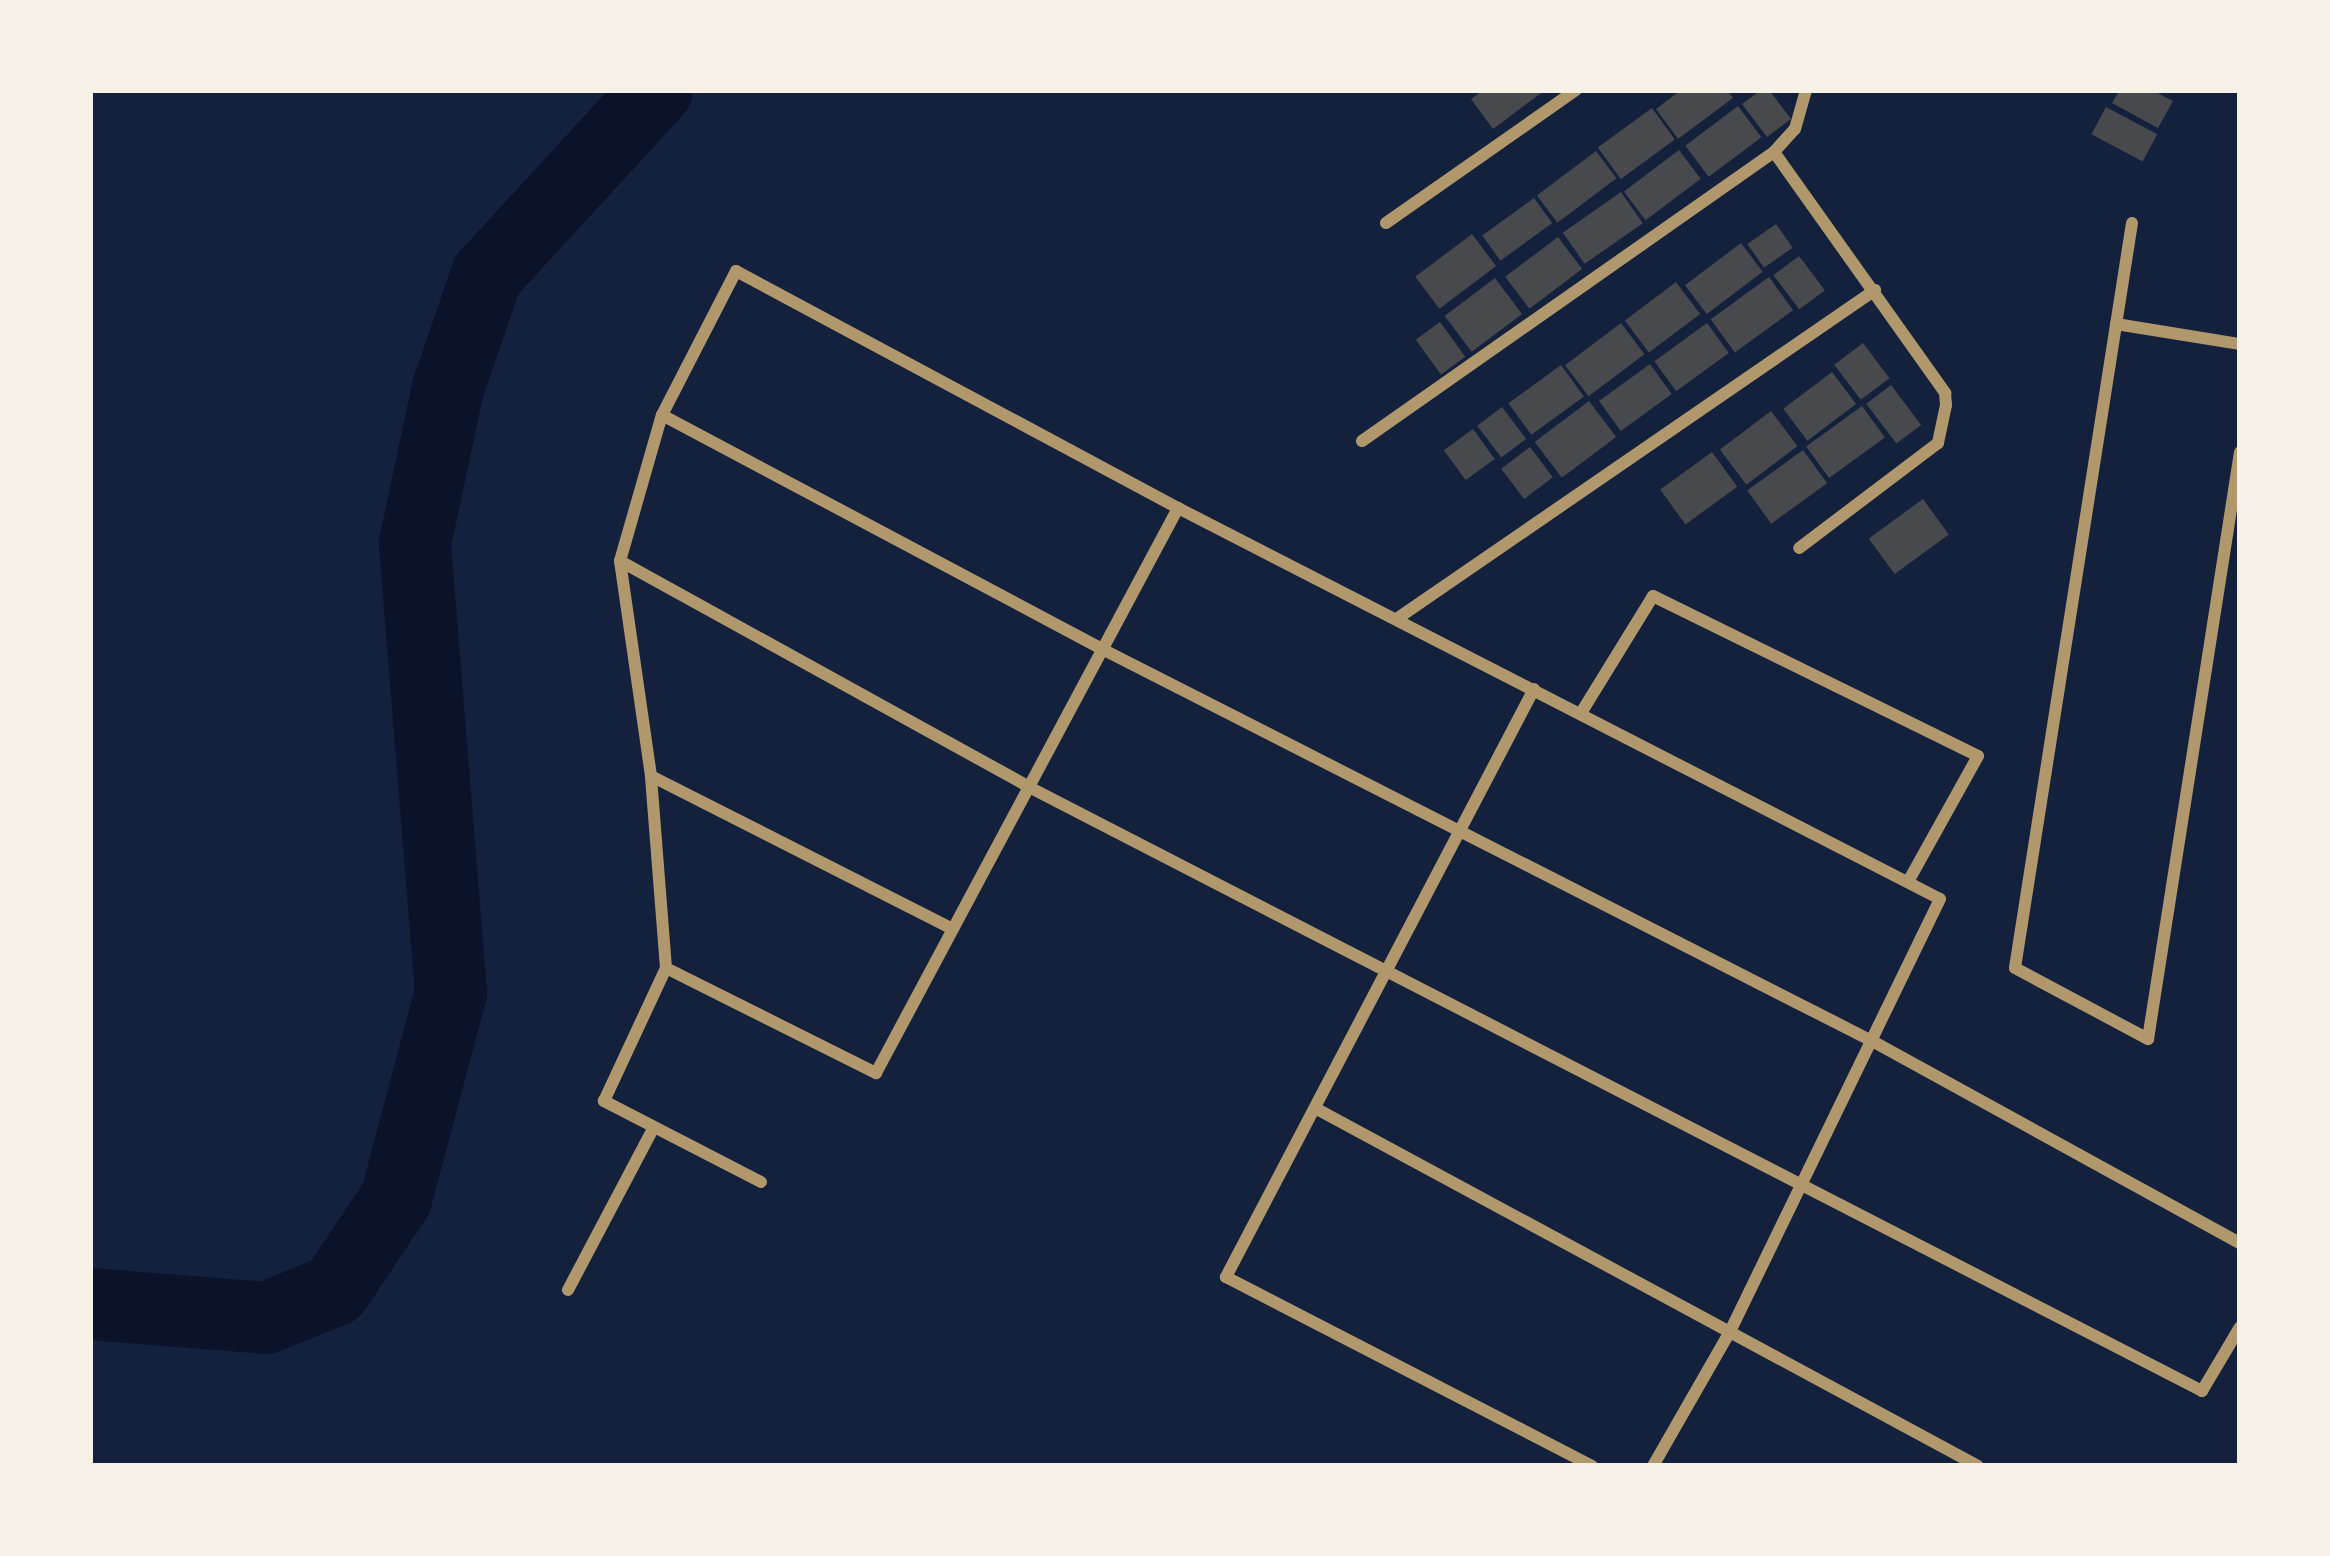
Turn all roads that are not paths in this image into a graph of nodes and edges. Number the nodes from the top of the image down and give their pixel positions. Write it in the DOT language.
graph roads {
  1 [pos="1576,90"];
  2 [pos="1806,90"];
  3 [pos="1774,152"];
  4 [pos="1386,224"];
  5 [pos="2132,224"];
  6 [pos="1875,290"];
  7 [pos="2116,324"];
  8 [pos="2240,344"];
  9 [pos="662,415"];
  10 [pos="1362,441"];
  11 [pos="2240,452"];
  12 [pos="1178,508"];
  13 [pos="1799,548"];
  14 [pos="620,561"];
  15 [pos="1398,618"];
  16 [pos="1100,649"];
  17 [pos="1534,689"];
  18 [pos="1581,713"];
  19 [pos="651,776"];
  20 [pos="1025,785"];
  21 [pos="1460,827"];
  22 [pos="1908,882"];
  23 [pos="952,929"];
  24 [pos="666,968"];
  25 [pos="1386,972"];
  26 [pos="1874,1042"];
  27 [pos="1315,1108"];
  28 [pos="654,1126"];
  29 [pos="761,1182"];
  30 [pos="1801,1188"];
  31 [pos="2240,1243"];
  32 [pos="568,1290"];
  33 [pos="2240,1327"];
  34 [pos="1728,1335"];
  35 [pos="1592,1466"];
  36 [pos="1653,1466"];
  37 [pos="1978,1466"];
  1 -- 4 [label="street"];
  2 -- 3 [label="street"];
  3 -- 6 [label="street"];
  3 -- 10 [label="street"];
  5 -- 7 [label="street"];
  6 -- 13 [label="street"];
  6 -- 15 [label="street"];
  7 -- 8 [label="street"];
  7 -- 11 [label="street"];
  9 -- 12 [label="street"];
  9 -- 14 [label="street"];
  9 -- 16 [label="street"];
  12 -- 15 [label="street"];
  12 -- 16 [label="street"];
  14 -- 19 [label="street"];
  14 -- 20 [label="street"];
  15 -- 17 [label="street"];
  16 -- 20 [label="street"];
  16 -- 21 [label="street"];
  17 -- 18 [label="street"];
  17 -- 21 [label="street"];
  18 -- 22 [label="street"];
  18 -- 22 [label="street"];
  19 -- 23 [label="street"];
  19 -- 24 [label="street"];
  20 -- 23 [label="street"];
  20 -- 25 [label="street"];
  21 -- 25 [label="street"];
  21 -- 26 [label="street"];
  22 -- 26 [label="street"];
  23 -- 24 [label="street"];
  24 -- 28 [label="street"];
  25 -- 27 [label="street"];
  25 -- 30 [label="street"];
  26 -- 30 [label="street"];
  26 -- 31 [label="street"];
  27 -- 34 [label="street"];
  27 -- 35 [label="street"];
  28 -- 29 [label="street"];
  28 -- 32 [label="street"];
  30 -- 33 [label="street"];
  30 -- 34 [label="street"];
  34 -- 36 [label="street"];
  34 -- 37 [label="street"];
}
